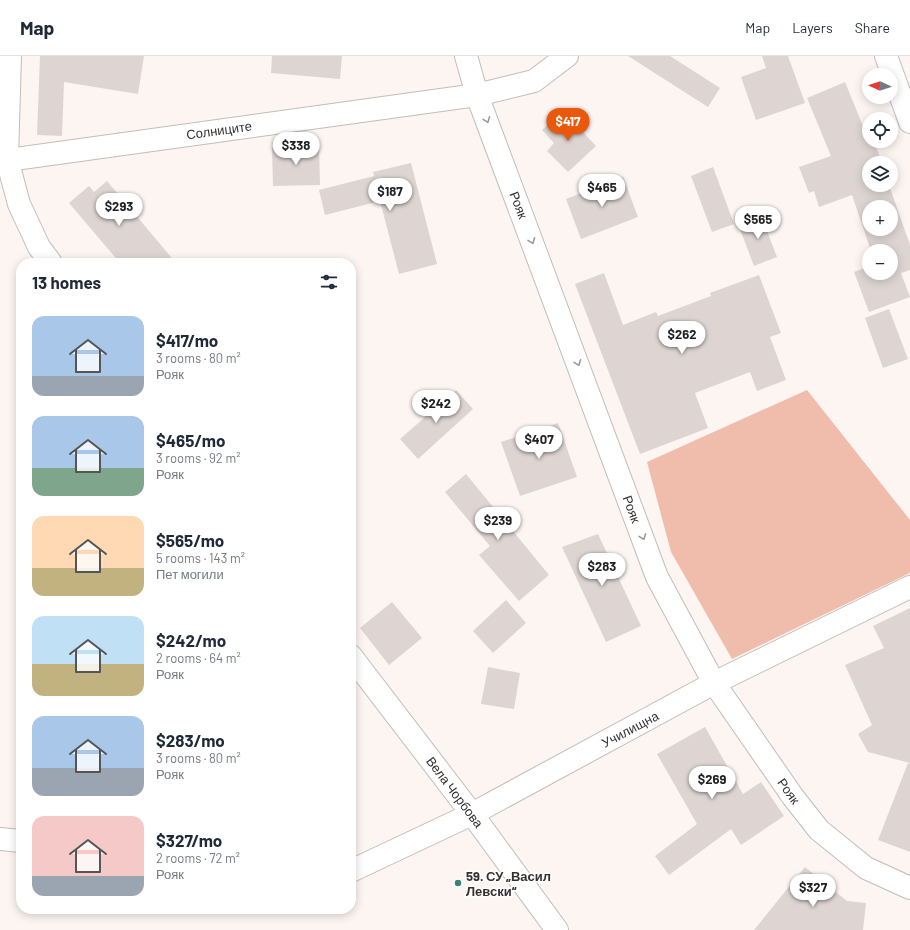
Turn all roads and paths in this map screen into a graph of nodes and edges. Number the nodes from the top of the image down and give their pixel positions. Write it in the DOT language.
graph roads {
  1 [pos="10,56"];
  2 [pos="466,56"];
  3 [pos="567,56"];
  4 [pos="886,56"];
  5 [pos="477,95"];
  6 [pos="910,122"];
  7 [pos="4,160"];
  8 [pos="47,258"];
  9 [pos="910,587"];
  10 [pos="356,663"];
  11 [pos="714,683"];
  12 [pos="472,814"];
  13 [pos="0,839"];
  14 [pos="16,841"];
  15 [pos="356,868"];
  16 [pos="910,888"];
  17 [pos="557,930"];
  1 -- 7 [label="street"];
  2 -- 5 [label="street, Рояк"];
  3 -- 5 [label="street, Солниците"];
  4 -- 6 [label="street"];
  5 -- 7 [label="street, Солниците"];
  5 -- 11 [label="street, Рояк, one-way"];
  7 -- 8 [label="street"];
  9 -- 11 [label="street, Училищна"];
  10 -- 12 [label="street, Вела Чорбова"];
  11 -- 12 [label="street, Училищна"];
  11 -- 16 [label="street, Рояк"];
  12 -- 15 [label="street, Училищна"];
  12 -- 17 [label="street, Вела Чорбова"];
  13 -- 14 [label="street"];
}
